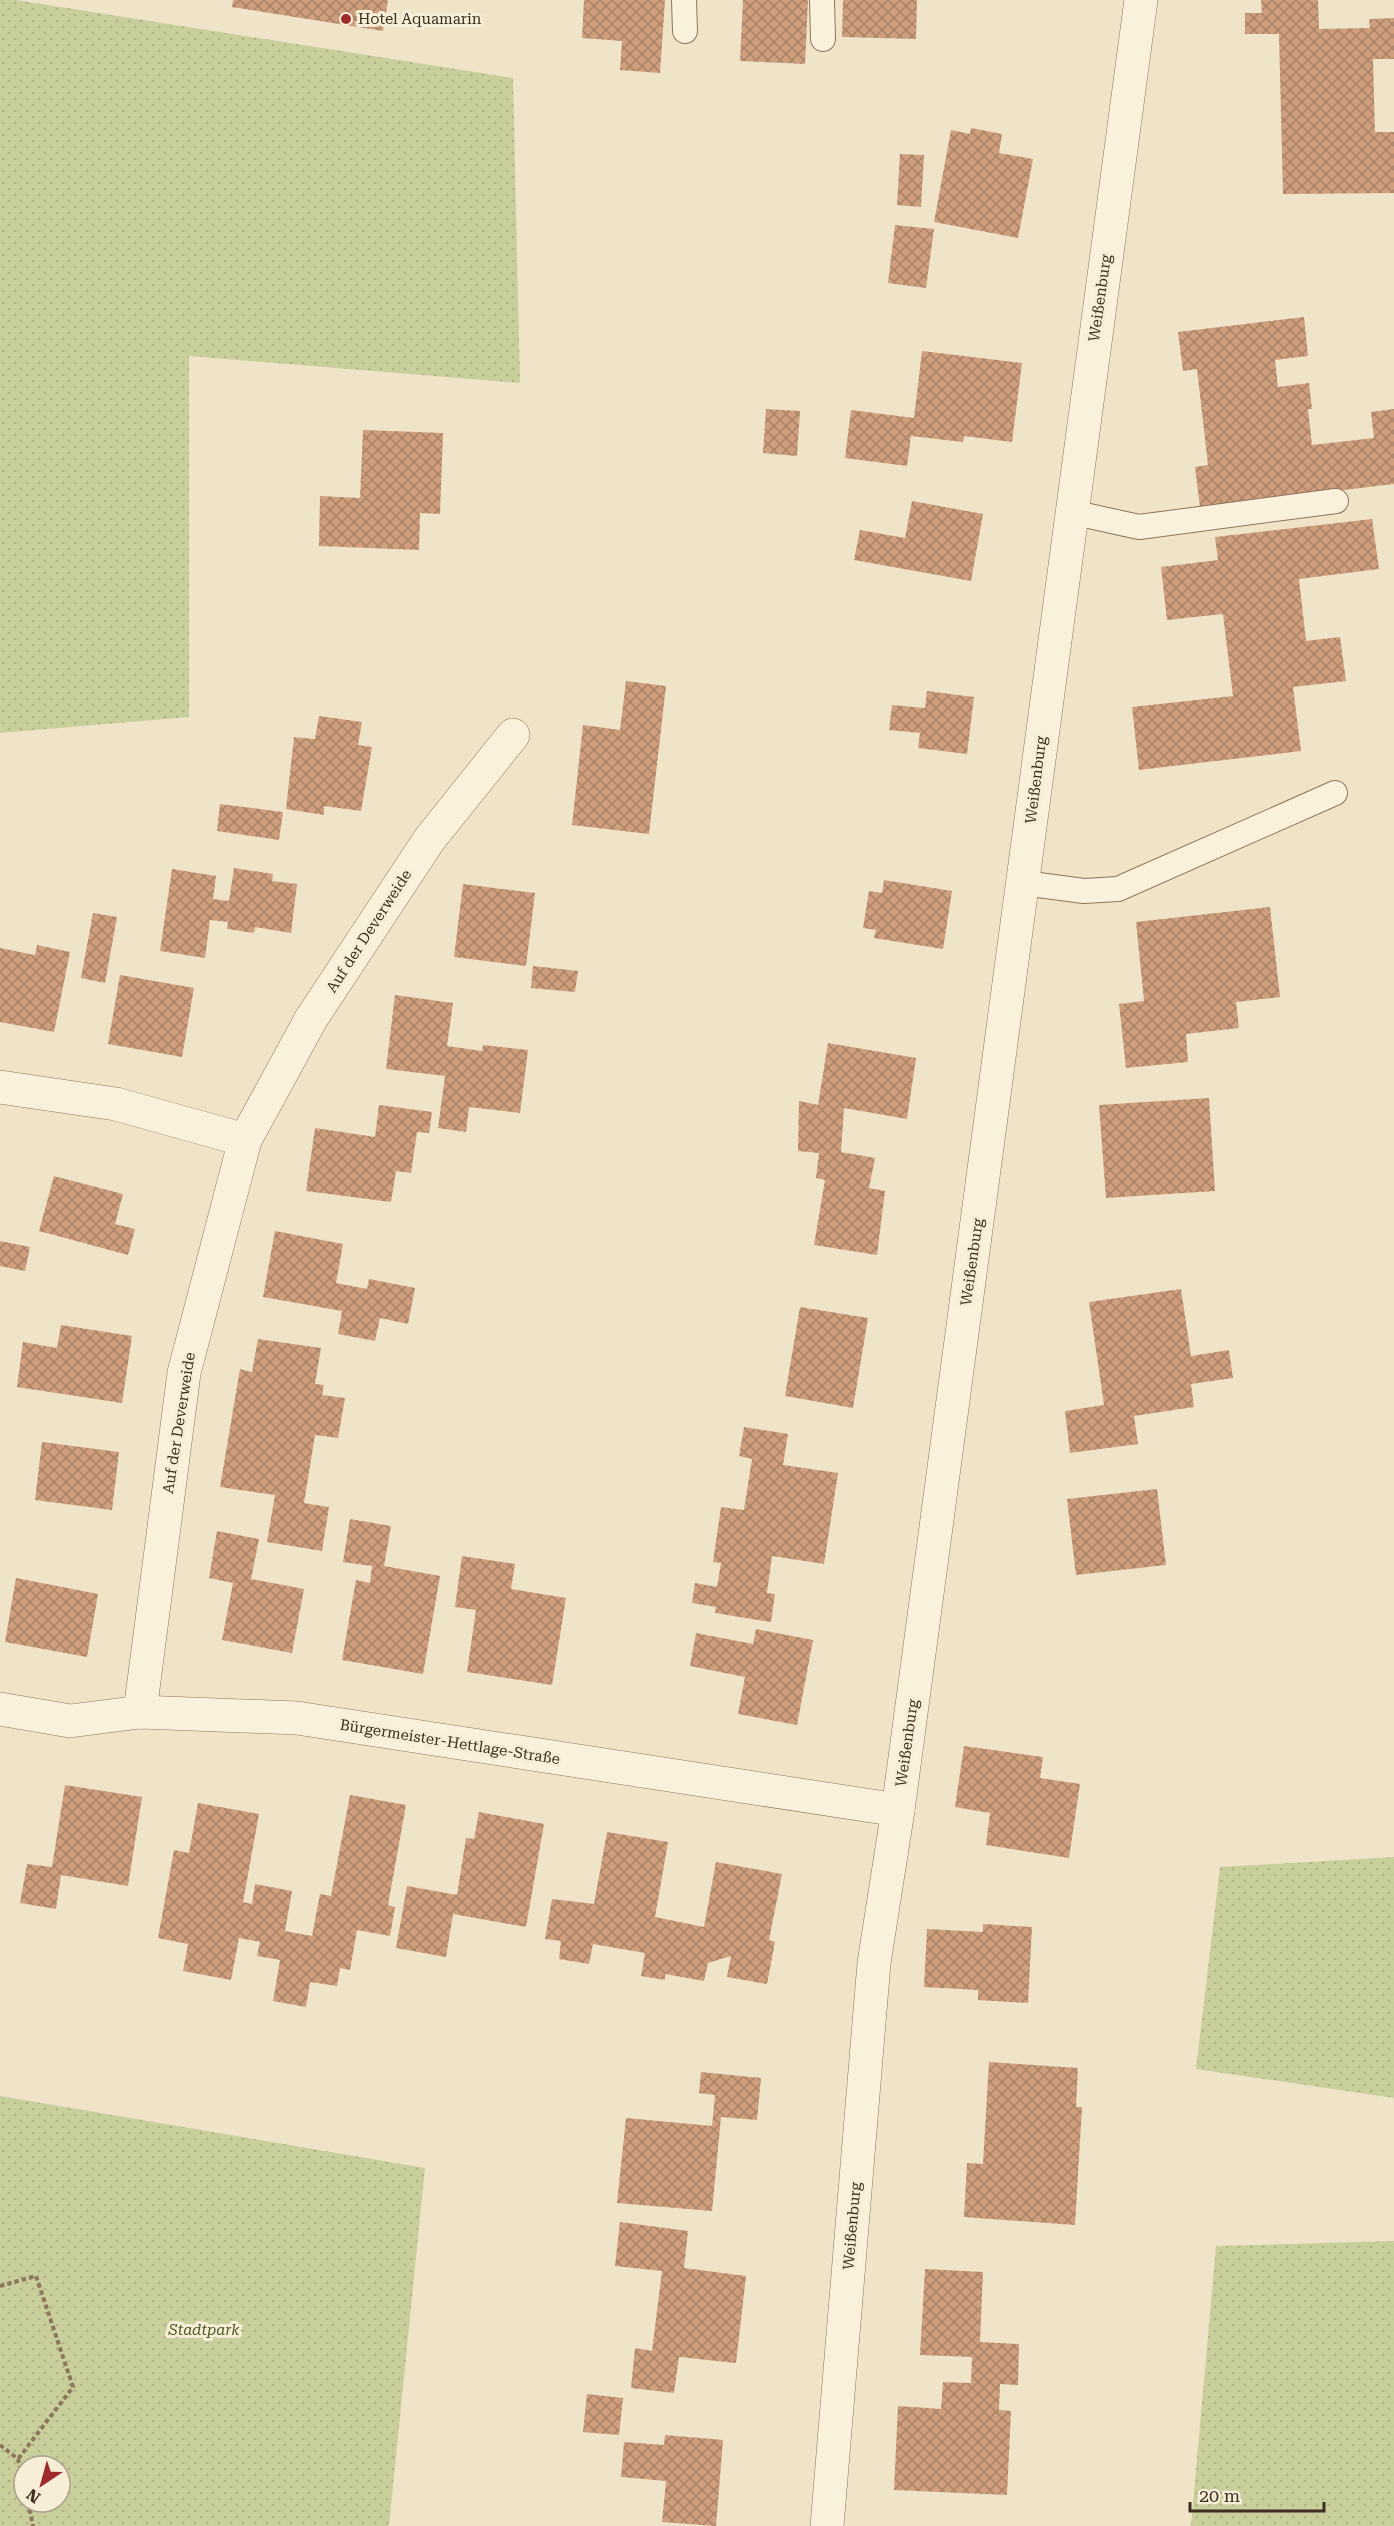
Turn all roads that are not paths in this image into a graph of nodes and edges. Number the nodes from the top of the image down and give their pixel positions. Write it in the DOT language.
graph roads {
  1 [pos="684,0"];
  2 [pos="822,0"];
  3 [pos="1141,0"];
  4 [pos="685,31"];
  5 [pos="823,39"];
  6 [pos="1336,501"];
  7 [pos="1071,512"];
  8 [pos="513,735"];
  9 [pos="1335,793"];
  10 [pos="1023,883"];
  11 [pos="0,1086"];
  12 [pos="245,1140"];
  13 [pos="0,1709"];
  14 [pos="140,1712"];
  15 [pos="898,1810"];
  16 [pos="827,2526"];
  1 -- 4 [label="lane"];
  2 -- 5 [label="lane"];
  3 -- 7 [label="street, Weißenburg"];
  6 -- 7 [label="lane"];
  7 -- 10 [label="street, Weißenburg"];
  8 -- 12 [label="street, Auf der Deverweide"];
  9 -- 10 [label="lane"];
  10 -- 15 [label="street, Weißenburg"];
  11 -- 12 [label="street"];
  12 -- 14 [label="street, Auf der Deverweide"];
  13 -- 14 [label="street, Bürgermeister-Hettlage-Straße"];
  14 -- 15 [label="street, Bürgermeister-Hettlage-Straße"];
  15 -- 16 [label="street, Weißenburg"];
}
